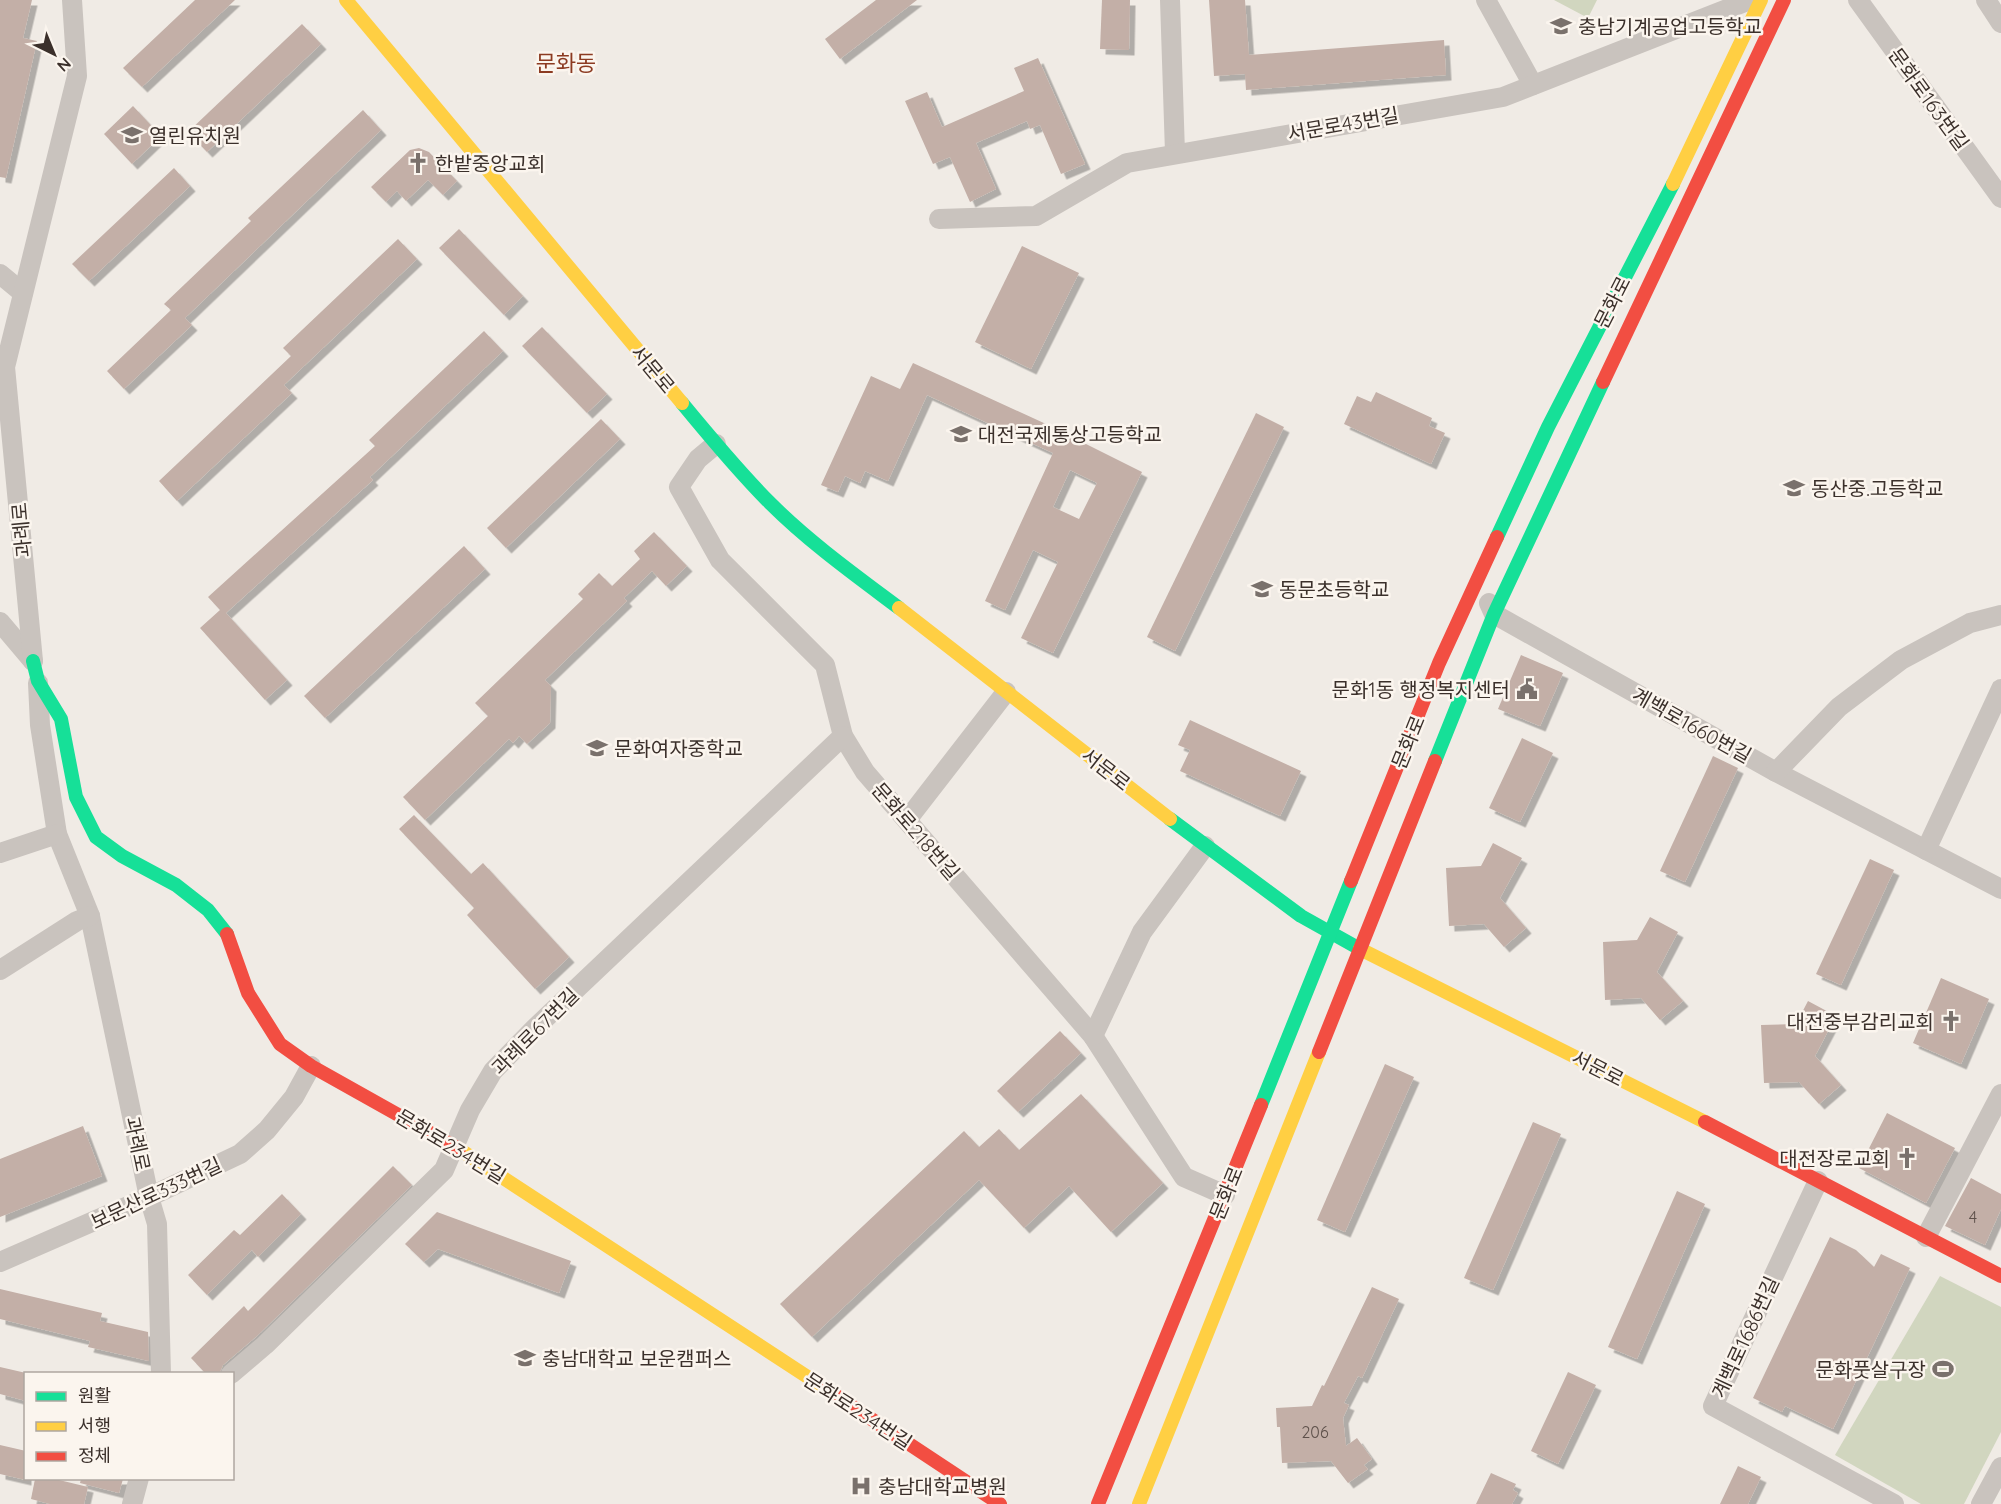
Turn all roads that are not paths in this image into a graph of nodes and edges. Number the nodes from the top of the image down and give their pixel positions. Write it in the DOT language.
graph roads {
  1 [pos="72,0"];
  2 [pos="346,0"];
  3 [pos="1170,0"];
  4 [pos="1486,0"];
  5 [pos="1784,0"];
  6 [pos="1858,0"];
  7 [pos="1986,0"];
  8 [pos="1750,1"];
  9 [pos="2001,22"];
  10 [pos="1533,85"];
  11 [pos="1175,153"];
  12 [pos="1682,164"];
  13 [pos="1721,169"];
  14 [pos="2001,198"];
  15 [pos="1685,210"];
  16 [pos="939,219"];
  17 [pos="0,274"];
  18 [pos="23,293"];
  19 [pos="716,444"];
  20 [pos="1477,579"];
  21 [pos="1494,614"];
  22 [pos="2001,615"];
  23 [pos="1,624"];
  24 [pos="33,661"];
  25 [pos="38,681"];
  26 [pos="2001,689"];
  27 [pos="1006,692"];
  28 [pos="843,736"];
  29 [pos="1776,772"];
  30 [pos="907,820"];
  31 [pos="57,834"];
  32 [pos="1205,846"];
  33 [pos="1926,850"];
  34 [pos="0,853"];
  35 [pos="2001,889"];
  36 [pos="90,916"];
  37 [pos="1331,933"];
  38 [pos="1360,949"];
  39 [pos="0,970"];
  40 [pos="1093,1036"];
  41 [pos="311,1066"];
  42 [pos="2001,1094"];
  43 [pos="453,1145"];
  44 [pos="1818,1181"];
  45 [pos="1226,1195"];
  46 [pos="149,1197"];
  47 [pos="1926,1237"];
  48 [pos="0,1262"];
  49 [pos="2001,1276"];
  50 [pos="161,1372"];
  51 [pos="233,1372"];
  52 [pos="2001,1467"];
  53 [pos="139,1480"];
  54 [pos="132,1504"];
  55 [pos="1000,1504"];
  56 [pos="1098,1504"];
  57 [pos="1139,1504"];
  58 [pos="1894,1504"];
  59 [pos="1981,1504"];
  1 -- 18 [label="street, 과례로"];
  2 -- 19 [label="main road, 서문로"];
  3 -- 11 [label="street"];
  4 -- 10 [label="street"];
  5 -- 15 [label="main road, 문화로"];
  6 -- 14 [label="street, 문화로163번길"];
  7 -- 9 [label="street"];
  8 -- 10 [label="street, 서문로43번길"];
  8 -- 12 [label="main road, 문화로"];
  8 -- 12 [label="main road"];
  10 -- 11 [label="street, 서문로43번길"];
  11 -- 16 [label="street, 서문로43번길"];
  12 -- 20 [label="main road, 문화로"];
  13 -- 15 [label="main road"];
  15 -- 21 [label="main road, 문화로"];
  17 -- 18 [label="street"];
  18 -- 24 [label="street, 과례로"];
  19 -- 27 [label="main road, 서문로"];
  19 -- 28 [label="street, 문화로218번길"];
  20 -- 21 [label="street"];
  20 -- 37 [label="main road, 문화로"];
  21 -- 29 [label="street, 계백로1660번길"];
  21 -- 38 [label="main road, 문화로"];
  22 -- 29 [label="street"];
  23 -- 24 [label="street"];
  24 -- 25 [label="main road, 과례로"];
  25 -- 31 [label="street, 과례로"];
  25 -- 41 [label="main road, 문화로234번길"];
  26 -- 33 [label="street"];
  27 -- 30 [label="street"];
  27 -- 32 [label="main road, 서문로"];
  28 -- 30 [label="street, 문화로218번길"];
  28 -- 43 [label="street, 과례로67번길"];
  29 -- 33 [label="street, 계백로1660번길"];
  30 -- 40 [label="street, 문화로218번길"];
  31 -- 34 [label="street"];
  31 -- 36 [label="street, 과례로"];
  32 -- 37 [label="main road, 서문로"];
  32 -- 40 [label="street"];
  33 -- 35 [label="street, 계백로1660번길"];
  36 -- 39 [label="street"];
  36 -- 46 [label="street, 과례로"];
  37 -- 38 [label="main road, 서문로"];
  37 -- 45 [label="main road, 문화로"];
  38 -- 44 [label="main road, 서문로"];
  38 -- 57 [label="main road, 문화로"];
  40 -- 45 [label="street, 문화로218번길"];
  41 -- 43 [label="main road, 문화로234번길"];
  41 -- 46 [label="street, 보문산로333번길"];
  42 -- 47 [label="street"];
  43 -- 51 [label="street, 과례로67번길"];
  43 -- 55 [label="main road, 문화로234번길"];
  44 -- 47 [label="main road, 서문로"];
  44 -- 58 [label="street, 계백로1686번길"];
  45 -- 56 [label="main road, 문화로"];
  46 -- 48 [label="street, 보문산로333번길"];
  46 -- 50 [label="street, 과례로"];
  47 -- 49 [label="main road, 서문로"];
  52 -- 59 [label="street"];
  53 -- 54 [label="street"];
}
